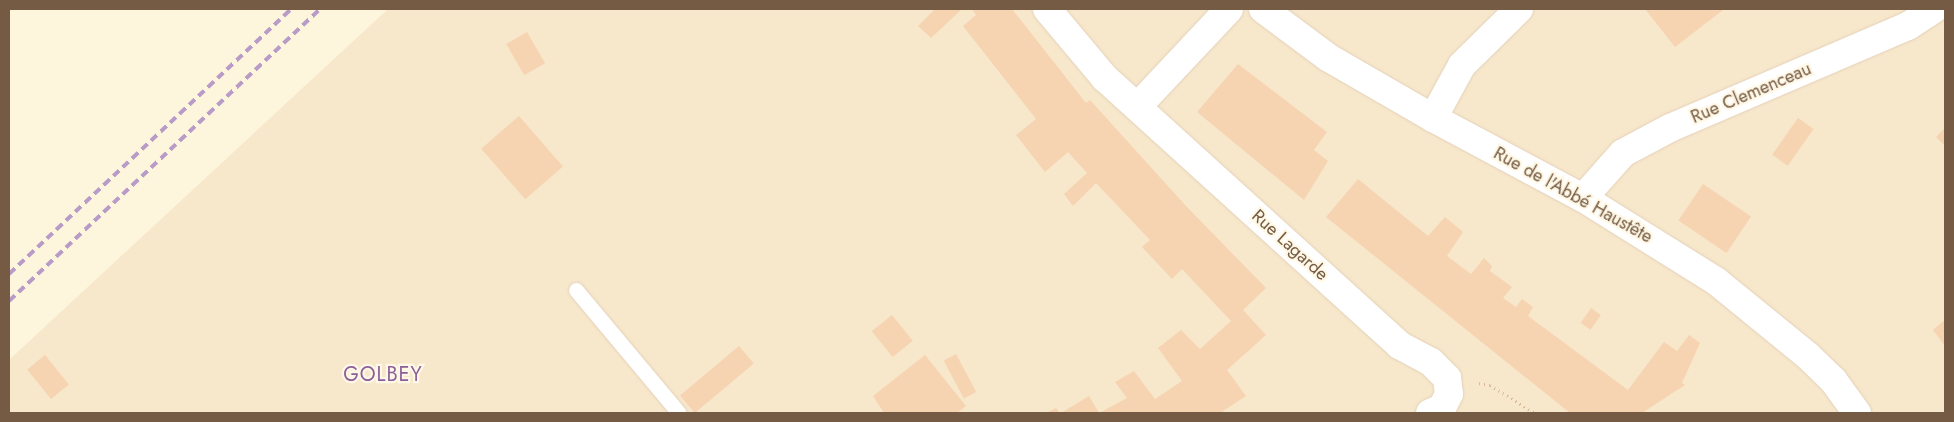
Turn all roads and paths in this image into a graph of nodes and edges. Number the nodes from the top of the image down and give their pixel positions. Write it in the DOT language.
graph roads {
  1 [pos="1047,9"];
  2 [pos="1228,9"];
  3 [pos="1263,9"];
  4 [pos="1519,9"];
  5 [pos="1934,9"];
  6 [pos="1138,106"];
  7 [pos="1433,118"];
  8 [pos="1583,198"];
  9 [pos="576,290"];
  10 [pos="1447,378"];
  11 [pos="679,413"];
  12 [pos="1431,413"];
  13 [pos="1535,413"];
  14 [pos="1857,413"];
  1 -- 6 [label="street, Rue Lagarde"];
  2 -- 6 [label="street"];
  3 -- 7 [label="street, Rue de l'Abbé Haustête"];
  4 -- 7 [label="street"];
  5 -- 8 [label="street, Rue Clemenceau"];
  6 -- 10 [label="street, Rue Lagarde"];
  7 -- 8 [label="street, Rue de l'Abbé Haustête"];
  8 -- 14 [label="street, Rue de l'Abbé Haustête"];
  9 -- 11 [label="lane"];
  10 -- 12 [label="street"];
  10 -- 13 [label="path"];
}
